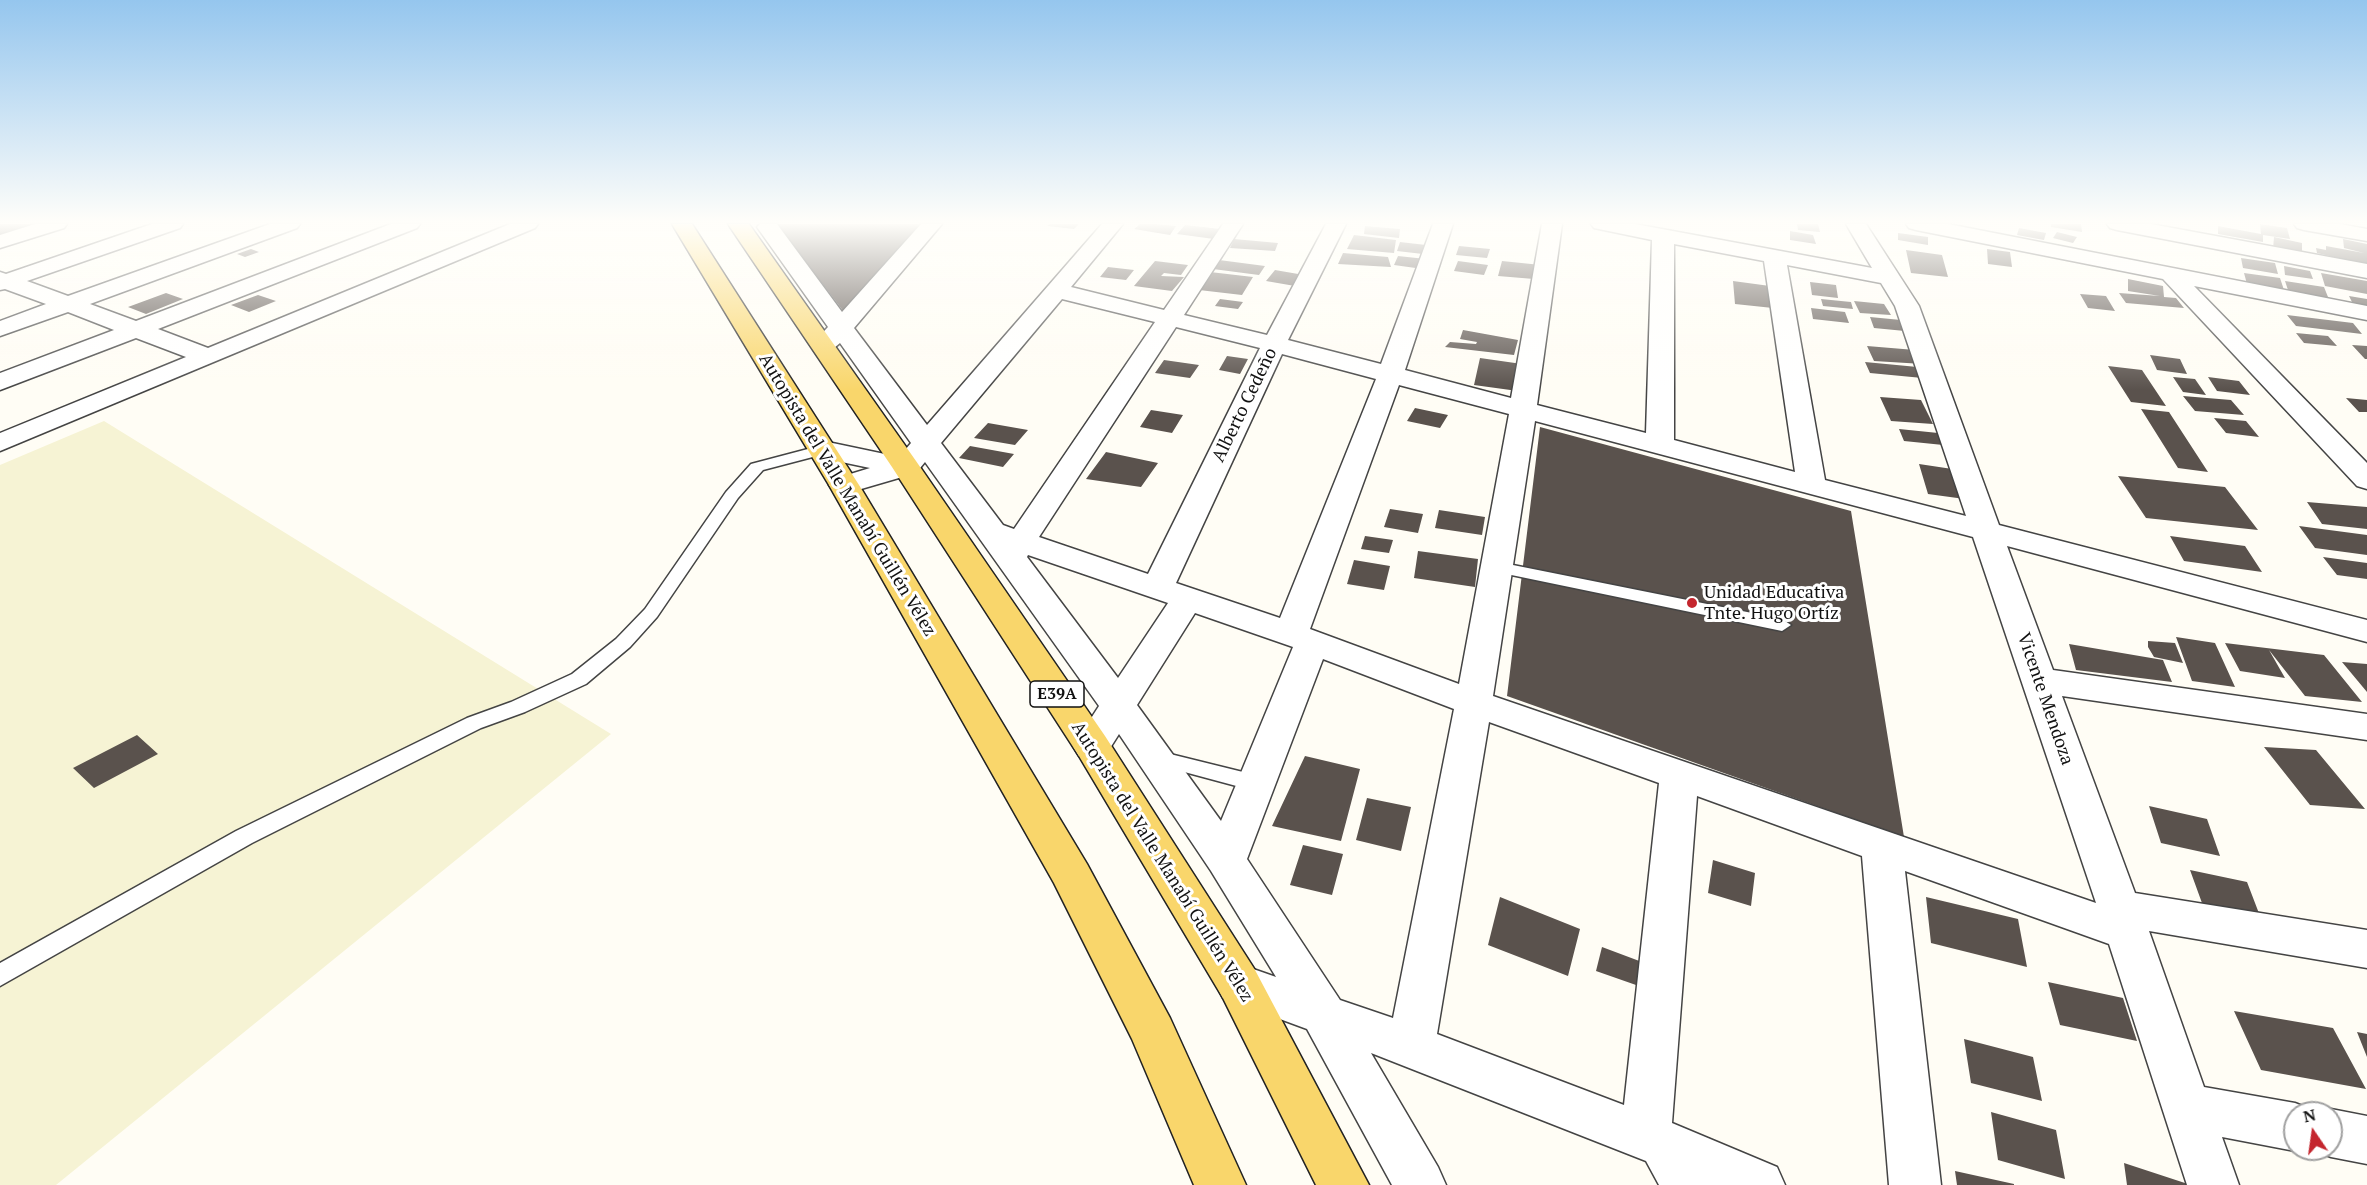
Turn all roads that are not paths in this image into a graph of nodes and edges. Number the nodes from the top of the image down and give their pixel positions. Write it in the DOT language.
graph roads {
  1 [pos="137,279"];
  2 [pos="268,279"];
  3 [pos="394,279"];
  4 [pos="717,279"];
  5 [pos="791,279"];
  6 [pos="883,279"];
  7 [pos="1068,279"];
  8 [pos="1195,279"];
  9 [pos="1307,279"];
  10 [pos="1424,279"];
  11 [pos="1543,279"];
  12 [pos="1662,279"];
  13 [pos="1778,279"];
  14 [pos="1892,279"];
  15 [pos="2184,279"];
  16 [pos="2201,279"];
  17 [pos="2,281"];
  18 [pos="1058,291"];
  19 [pos="69,304"];
  20 [pos="2367,313"];
  21 [pos="1169,318"];
  22 [pos="0,328"];
  23 [pos="137,330"];
  24 [pos="832,337"];
  25 [pos="1274,344"];
  26 [pos="207,356"];
  27 [pos="1390,375"];
  28 [pos="0,382"];
  29 [pos="1521,410"];
  30 [pos="0,443"];
  31 [pos="1660,447"];
  32 [pos="823,450"];
  33 [pos="916,456"];
  34 [pos="2367,480"];
  35 [pos="844,485"];
  36 [pos="1812,487"];
  37 [pos="1987,532"];
  38 [pos="1008,544"];
  39 [pos="1498,567"];
  40 [pos="1172,594"];
  41 [pos="1782,625"];
  42 [pos="2367,631"];
  43 [pos="1301,638"];
  44 [pos="2038,680"];
  45 [pos="1474,703"];
  46 [pos="1117,704"];
  47 [pos="2367,727"];
  48 [pos="1092,746"];
  49 [pos="1156,758"];
  50 [pos="1679,776"];
  51 [pos="1255,783"];
  52 [pos="1882,848"];
  53 [pos="1226,860"];
  54 [pos="2123,920"];
  55 [pos="2367,949"];
  56 [pos="0,975"];
  57 [pos="1239,984"];
  58 [pos="1323,1013"];
  59 [pos="1411,1046"];
  60 [pos="2186,1107"];
  61 [pos="2283,1125"];
  62 [pos="2343,1136"];
  63 [pos="2367,1140"];
  64 [pos="1666,1156"];
  65 [pos="1220,1185"];
  66 [pos="1342,1185"];
  67 [pos="1420,1185"];
  68 [pos="1759,1185"];
  69 [pos="1916,1185"];
  70 [pos="2213,1185"];
  1 -- 19 [label="street"];
  2 -- 23 [label="street"];
  3 -- 26 [label="street"];
  4 -- 32 [label="main road, Autopista del Valle Manabí Guillén Vélez"];
  5 -- 24 [label="main road, Autopista del Valle Manabí Guillén Vélez / E39A"];
  6 -- 24 [label="street"];
  7 -- 18 [label="street"];
  8 -- 21 [label="street"];
  9 -- 25 [label="street, Alberto Cedeño"];
  10 -- 27 [label="street"];
  11 -- 29 [label="street"];
  12 -- 31 [label="street"];
  13 -- 36 [label="street"];
  14 -- 37 [label="street, Vicente Mendoza"];
  15 -- 34 [label="street"];
  16 -- 20 [label="street"];
  17 -- 19 [label="street"];
  18 -- 21 [label="street"];
  18 -- 33 [label="street"];
  19 -- 22 [label="street"];
  19 -- 23 [label="street"];
  21 -- 25 [label="street"];
  21 -- 38 [label="street"];
  23 -- 26 [label="street"];
  23 -- 28 [label="street"];
  24 -- 33 [label="main road, Autopista del Valle Manabí Guillén Vélez / E39A"];
  25 -- 27 [label="street"];
  25 -- 40 [label="street, Alberto Cedeño"];
  26 -- 30 [label="street"];
  27 -- 29 [label="street"];
  27 -- 43 [label="street"];
  29 -- 31 [label="street"];
  29 -- 39 [label="street"];
  31 -- 36 [label="street"];
  32 -- 33 [label="street"];
  32 -- 35 [label="main road, Autopista del Valle Manabí Guillén Vélez"];
  32 -- 56 [label="lane"];
  33 -- 35 [label="street"];
  33 -- 38 [label="street"];
  33 -- 48 [label="main road, Autopista del Valle Manabí Guillén Vélez / E39A"];
  35 -- 65 [label="main road, Autopista del Valle Manabí Guillén Vélez"];
  36 -- 37 [label="street"];
  37 -- 42 [label="street"];
  37 -- 44 [label="street, Vicente Mendoza"];
  38 -- 40 [label="street"];
  38 -- 46 [label="street"];
  39 -- 41 [label="lane"];
  39 -- 45 [label="street"];
  40 -- 43 [label="street"];
  40 -- 46 [label="street, Alberto Cedeño"];
  43 -- 45 [label="street"];
  43 -- 51 [label="street"];
  44 -- 47 [label="street"];
  44 -- 54 [label="street, Vicente Mendoza"];
  45 -- 50 [label="street"];
  45 -- 59 [label="street"];
  46 -- 48 [label="street, Alberto Cedeño"];
  46 -- 49 [label="street"];
  48 -- 57 [label="main road, Autopista del Valle Manabí Guillén Vélez / E39A"];
  49 -- 51 [label="lane"];
  49 -- 53 [label="street"];
  50 -- 52 [label="street"];
  50 -- 64 [label="street"];
  51 -- 53 [label="street"];
  52 -- 54 [label="street"];
  52 -- 69 [label="street"];
  53 -- 58 [label="street"];
  54 -- 55 [label="street"];
  54 -- 60 [label="street, Vicente Mendoza"];
  57 -- 58 [label="street"];
  57 -- 66 [label="main road, Autopista del Valle Manabí Guillén Vélez / E39A"];
  58 -- 59 [label="street"];
  58 -- 67 [label="street"];
  59 -- 64 [label="street"];
  60 -- 61 [label="street"];
  60 -- 70 [label="street, Vicente Mendoza"];
  62 -- 63 [label="street"];
  64 -- 68 [label="street"];
}
